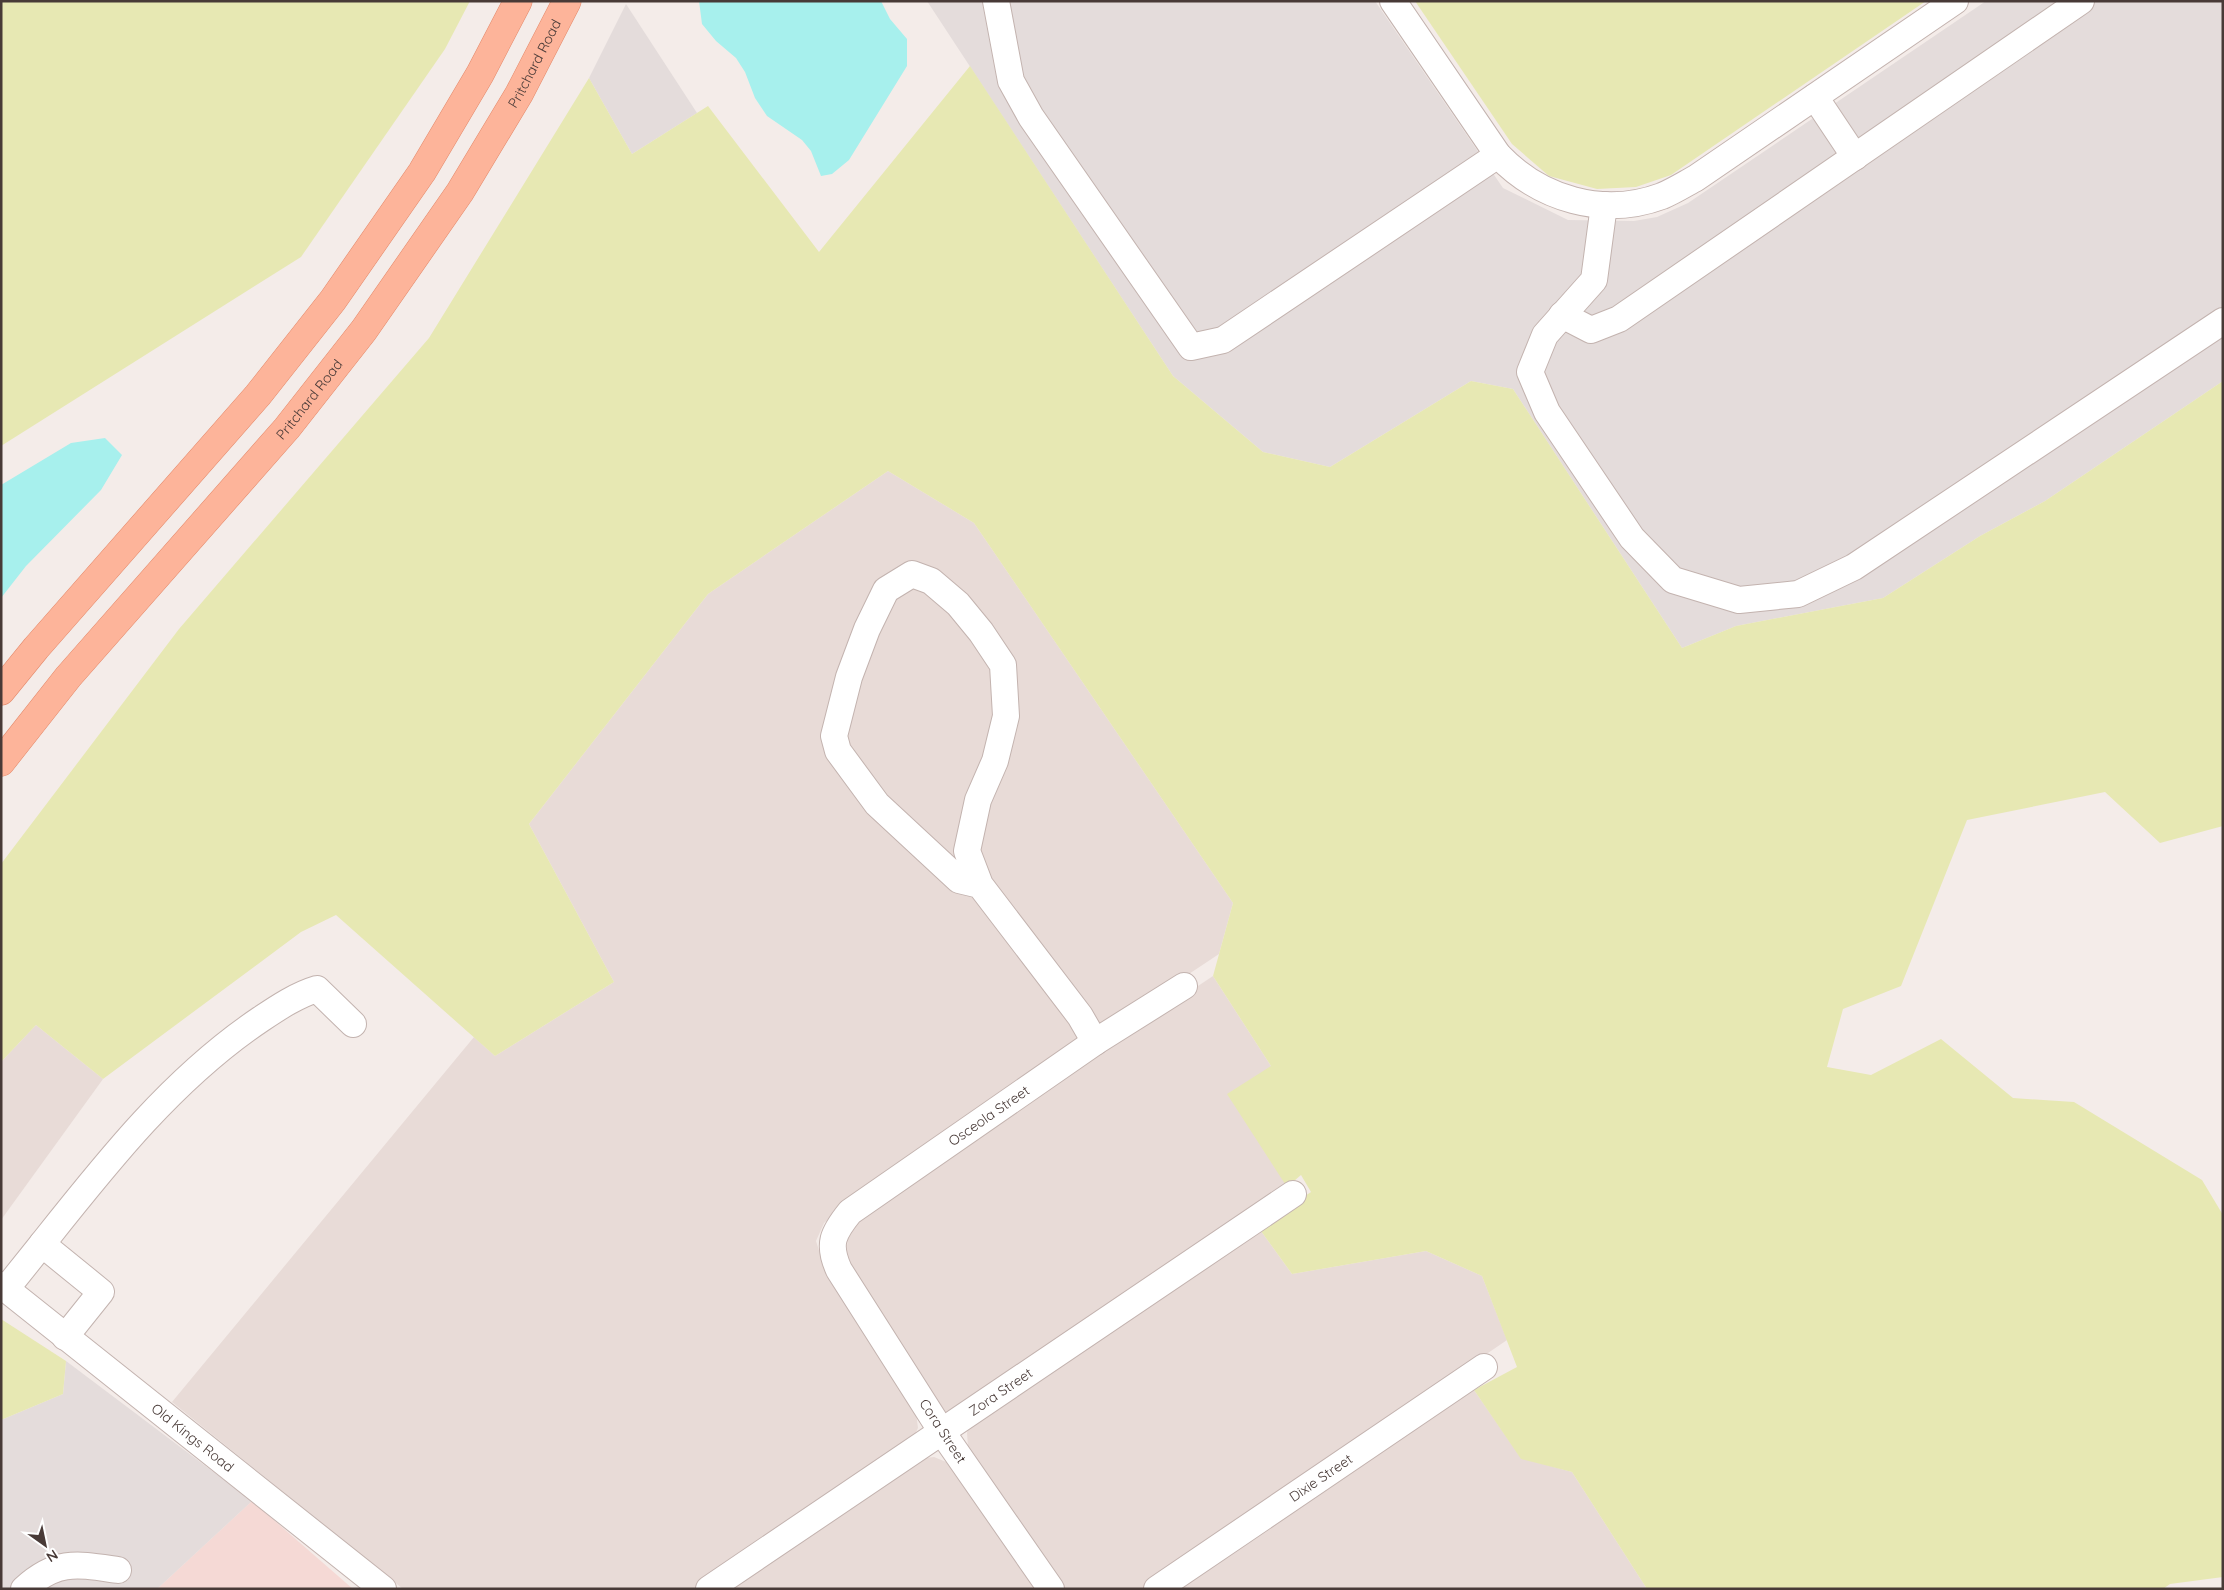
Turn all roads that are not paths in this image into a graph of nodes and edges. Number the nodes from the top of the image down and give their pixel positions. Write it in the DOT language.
graph roads {
  1 [pos="518,1"];
  2 [pos="567,1"];
  3 [pos="996,1"];
  4 [pos="1393,1"];
  5 [pos="1955,1"];
  6 [pos="2081,1"];
  7 [pos="1815,97"];
  8 [pos="1498,155"];
  9 [pos="1855,157"];
  10 [pos="1604,205"];
  11 [pos="1562,315"];
  12 [pos="2223,320"];
  13 [pos="1,691"];
  14 [pos="1,762"];
  15 [pos="980,885"];
  16 [pos="1184,986"];
  17 [pos="353,1024"];
  18 [pos="1096,1042"];
  19 [pos="1293,1194"];
  20 [pos="42,1244"];
  21 [pos="839,1270"];
  22 [pos="4,1287"];
  23 [pos="65,1337"];
  24 [pos="1484,1367"];
  25 [pos="942,1432"];
  26 [pos="118,1570"];
  27 [pos="24,1589"];
  28 [pos="384,1589"];
  29 [pos="709,1589"];
  30 [pos="1051,1589"];
  31 [pos="1157,1589"];
  1 -- 13 [label="main road"];
  2 -- 14 [label="main road, Pritchard Road"];
  3 -- 8 [label="street"];
  4 -- 8 [label="street"];
  5 -- 7 [label="street"];
  6 -- 9 [label="street"];
  7 -- 9 [label="street"];
  7 -- 10 [label="street"];
  8 -- 10 [label="street"];
  9 -- 11 [label="street"];
  10 -- 11 [label="street"];
  11 -- 12 [label="street"];
  15 -- 15 [label="street"];
  15 -- 18 [label="street"];
  16 -- 18 [label="street, Osceola Street"];
  17 -- 20 [label="street"];
  18 -- 21 [label="street, Osceola Street"];
  19 -- 25 [label="street, Zora Street"];
  20 -- 22 [label="street"];
  20 -- 23 [label="street"];
  21 -- 25 [label="street, Cora Street"];
  22 -- 23 [label="street, Old Kings Road"];
  23 -- 28 [label="street, Old Kings Road"];
  24 -- 31 [label="street, Dixie Street"];
  25 -- 29 [label="street, Zora Street"];
  25 -- 30 [label="street, Cora Street"];
  26 -- 27 [label="street"];
}
